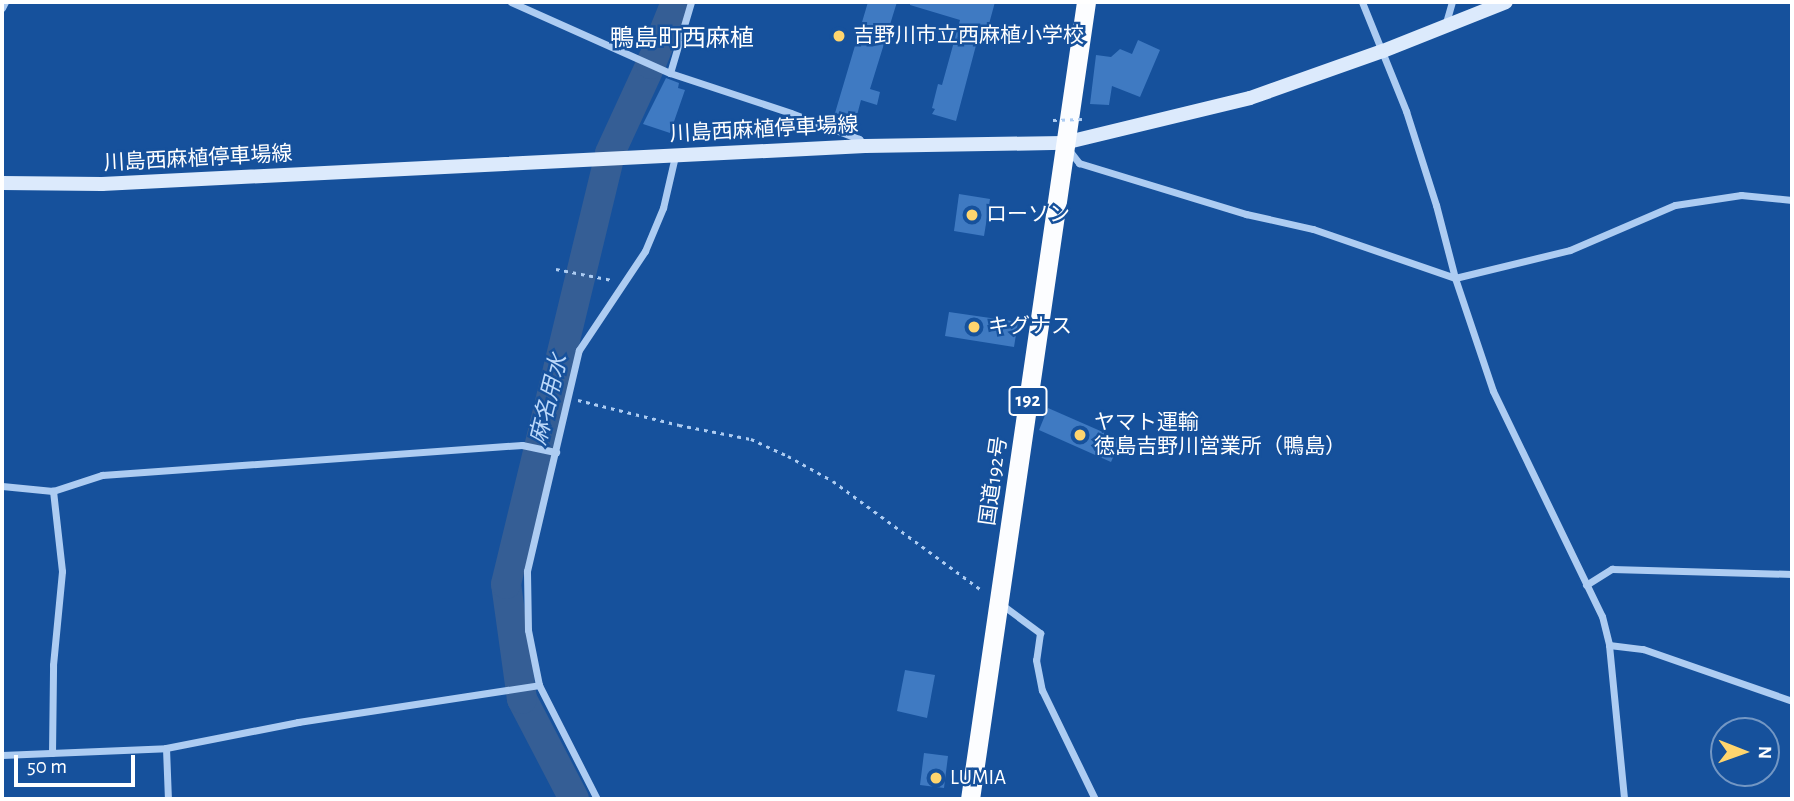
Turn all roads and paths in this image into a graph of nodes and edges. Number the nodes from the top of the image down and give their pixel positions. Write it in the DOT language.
graph roads {
  1 [pos="5,2"];
  2 [pos="511,2"];
  3 [pos="691,2"];
  4 [pos="1086,2"];
  5 [pos="1362,2"];
  6 [pos="1452,2"];
  7 [pos="1506,2"];
  8 [pos="2,8"];
  9 [pos="1444,26"];
  10 [pos="1383,51"];
  11 [pos="667,72"];
  12 [pos="1082,119"];
  13 [pos="1048,125"];
  14 [pos="1064,143"];
  15 [pos="866,146"];
  16 [pos="676,156"];
  17 [pos="2,183"];
  18 [pos="1792,200"];
  19 [pos="556,269"];
  20 [pos="595,278"];
  21 [pos="1455,278"];
  22 [pos="568,397"];
  23 [pos="556,452"];
  24 [pos="2,485"];
  25 [pos="53,491"];
  26 [pos="1792,574"];
  27 [pos="1586,585"];
  28 [pos="1000,603"];
  29 [pos="1609,646"];
  30 [pos="538,685"];
  31 [pos="1792,701"];
  32 [pos="166,748"];
  33 [pos="52,753"];
  34 [pos="2,755"];
  35 [pos="168,799"];
  36 [pos="597,799"];
  37 [pos="970,799"];
  38 [pos="1095,799"];
  39 [pos="1624,799"];
  1 -- 8 [label="street"];
  2 -- 11 [label="street"];
  3 -- 11 [label="street"];
  4 -- 14 [label="highway, 国道192号 / 192"];
  5 -- 10 [label="street"];
  6 -- 9 [label="street"];
  7 -- 9 [label="main road, 川島西麻植停車場線"];
  9 -- 10 [label="main road, 川島西麻植停車場線"];
  10 -- 14 [label="main road, 川島西麻植停車場線"];
  10 -- 21 [label="street"];
  11 -- 15 [label="street"];
  12 -- 13 [label="path, bridge"];
  14 -- 15 [label="main road, 川島西麻植停車場線"];
  14 -- 21 [label="street"];
  14 -- 28 [label="highway, 国道192号 / 192"];
  15 -- 16 [label="main road, 川島西麻植停車場線"];
  16 -- 17 [label="main road, 川島西麻植停車場線"];
  16 -- 22 [label="street"];
  18 -- 21 [label="street"];
  19 -- 20 [label="path"];
  21 -- 27 [label="street"];
  22 -- 23 [label="street"];
  22 -- 28 [label="path"];
  23 -- 25 [label="street"];
  23 -- 30 [label="street"];
  24 -- 25 [label="street"];
  25 -- 33 [label="street"];
  26 -- 27 [label="street"];
  27 -- 29 [label="street"];
  28 -- 37 [label="highway, 国道192号 / 192"];
  28 -- 38 [label="street"];
  29 -- 31 [label="street"];
  29 -- 39 [label="street"];
  30 -- 32 [label="street"];
  30 -- 36 [label="street"];
  32 -- 33 [label="street"];
  32 -- 35 [label="street"];
  33 -- 34 [label="street"];
}
